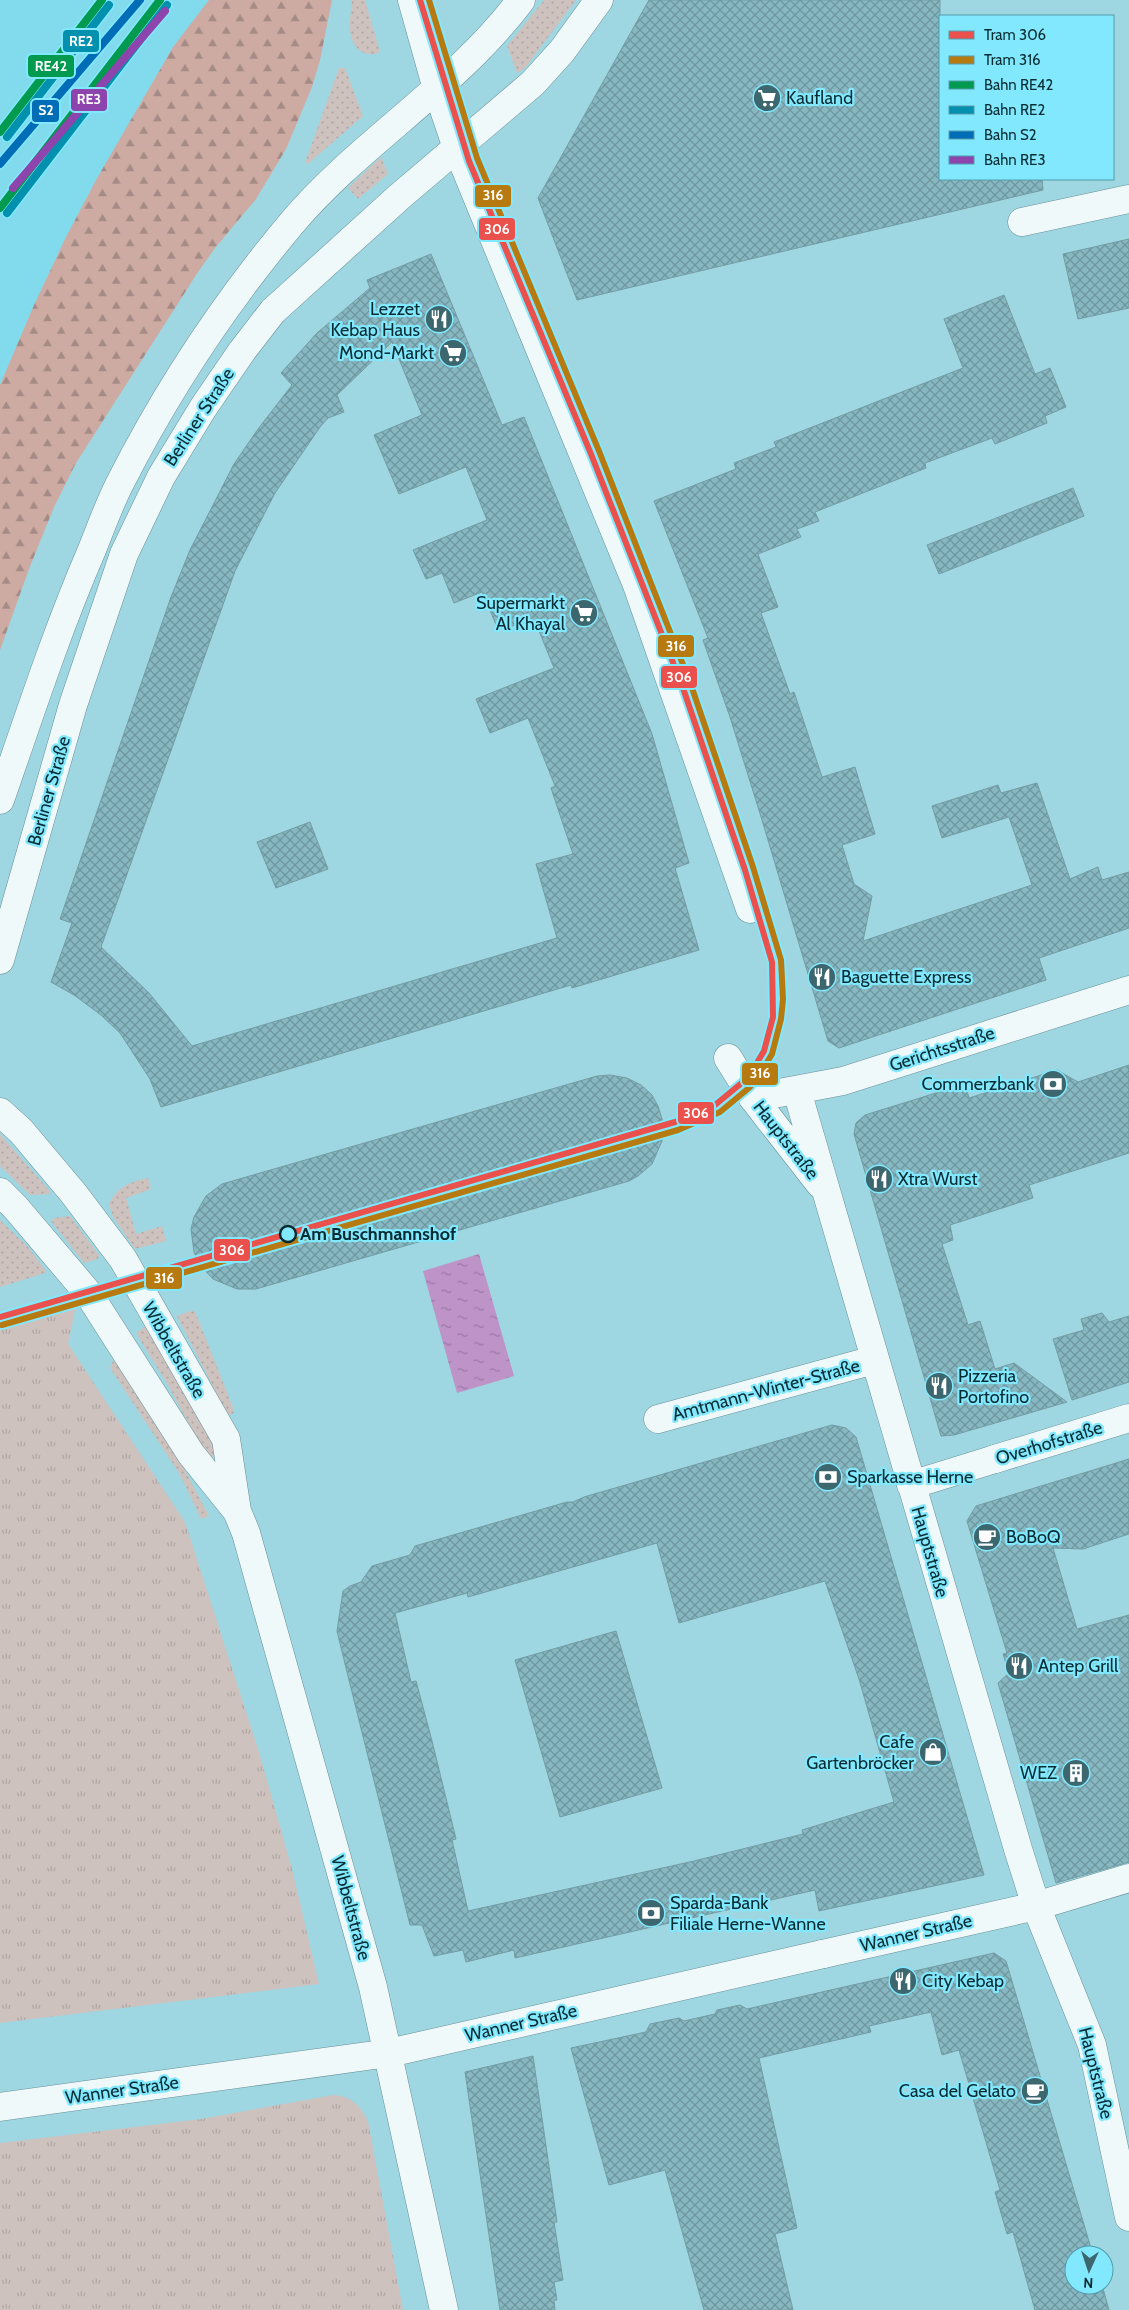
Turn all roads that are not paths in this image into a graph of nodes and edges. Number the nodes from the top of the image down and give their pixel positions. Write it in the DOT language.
graph roads {
  1 [pos="412,0"];
  2 [pos="521,0"];
  3 [pos="599,0"];
  4 [pos="437,89"];
  5 [pos="457,148"];
  6 [pos="1129,199"];
  7 [pos="1022,222"];
  8 [pos="0,800"];
  9 [pos="750,909"];
  10 [pos="0,960"];
  11 [pos="1129,990"];
  12 [pos="728,1058"];
  13 [pos="748,1090"];
  14 [pos="798,1091"];
  15 [pos="0,1112"];
  16 [pos="0,1192"];
  17 [pos="829,1196"];
  18 [pos="874,1360"];
  19 [pos="1129,1418"];
  20 [pos="658,1420"];
  21 [pos="911,1485"];
  22 [pos="237,1512"];
  23 [pos="1129,1878"];
  24 [pos="1036,1906"];
  25 [pos="389,2053"];
  26 [pos="0,2106"];
  27 [pos="1127,2204"];
  28 [pos="444,2310"];
  1 -- 4 [label="street"];
  2 -- 4 [label="street, Berliner Straße"];
  3 -- 5 [label="street, Berliner Straße"];
  4 -- 5 [label="street"];
  4 -- 8 [label="street, Berliner Straße"];
  5 -- 9 [label="street"];
  5 -- 10 [label="street, Berliner Straße"];
  6 -- 7 [label="street"];
  11 -- 14 [label="street, Gerichtsstraße"];
  12 -- 13 [label="street, Hauptstraße"];
  13 -- 14 [label="street, Gerichtsstraße"];
  13 -- 17 [label="street, Hauptstraße"];
  14 -- 17 [label="street, Hauptstraße"];
  15 -- 22 [label="street, Wibbeltstraße"];
  16 -- 22 [label="street, Wibbeltstraße"];
  17 -- 18 [label="street, Hauptstraße"];
  18 -- 20 [label="street, Amtmann-Winter-Straße"];
  18 -- 21 [label="street, Hauptstraße"];
  19 -- 21 [label="street, Overhofstraße"];
  21 -- 24 [label="street, Hauptstraße"];
  22 -- 25 [label="street, Wibbeltstraße"];
  23 -- 24 [label="street"];
  24 -- 25 [label="street, Wanner Straße"];
  24 -- 27 [label="street, Hauptstraße"];
  25 -- 26 [label="street, Wanner Straße"];
  25 -- 28 [label="street, Wibbeltstraße"];
}
